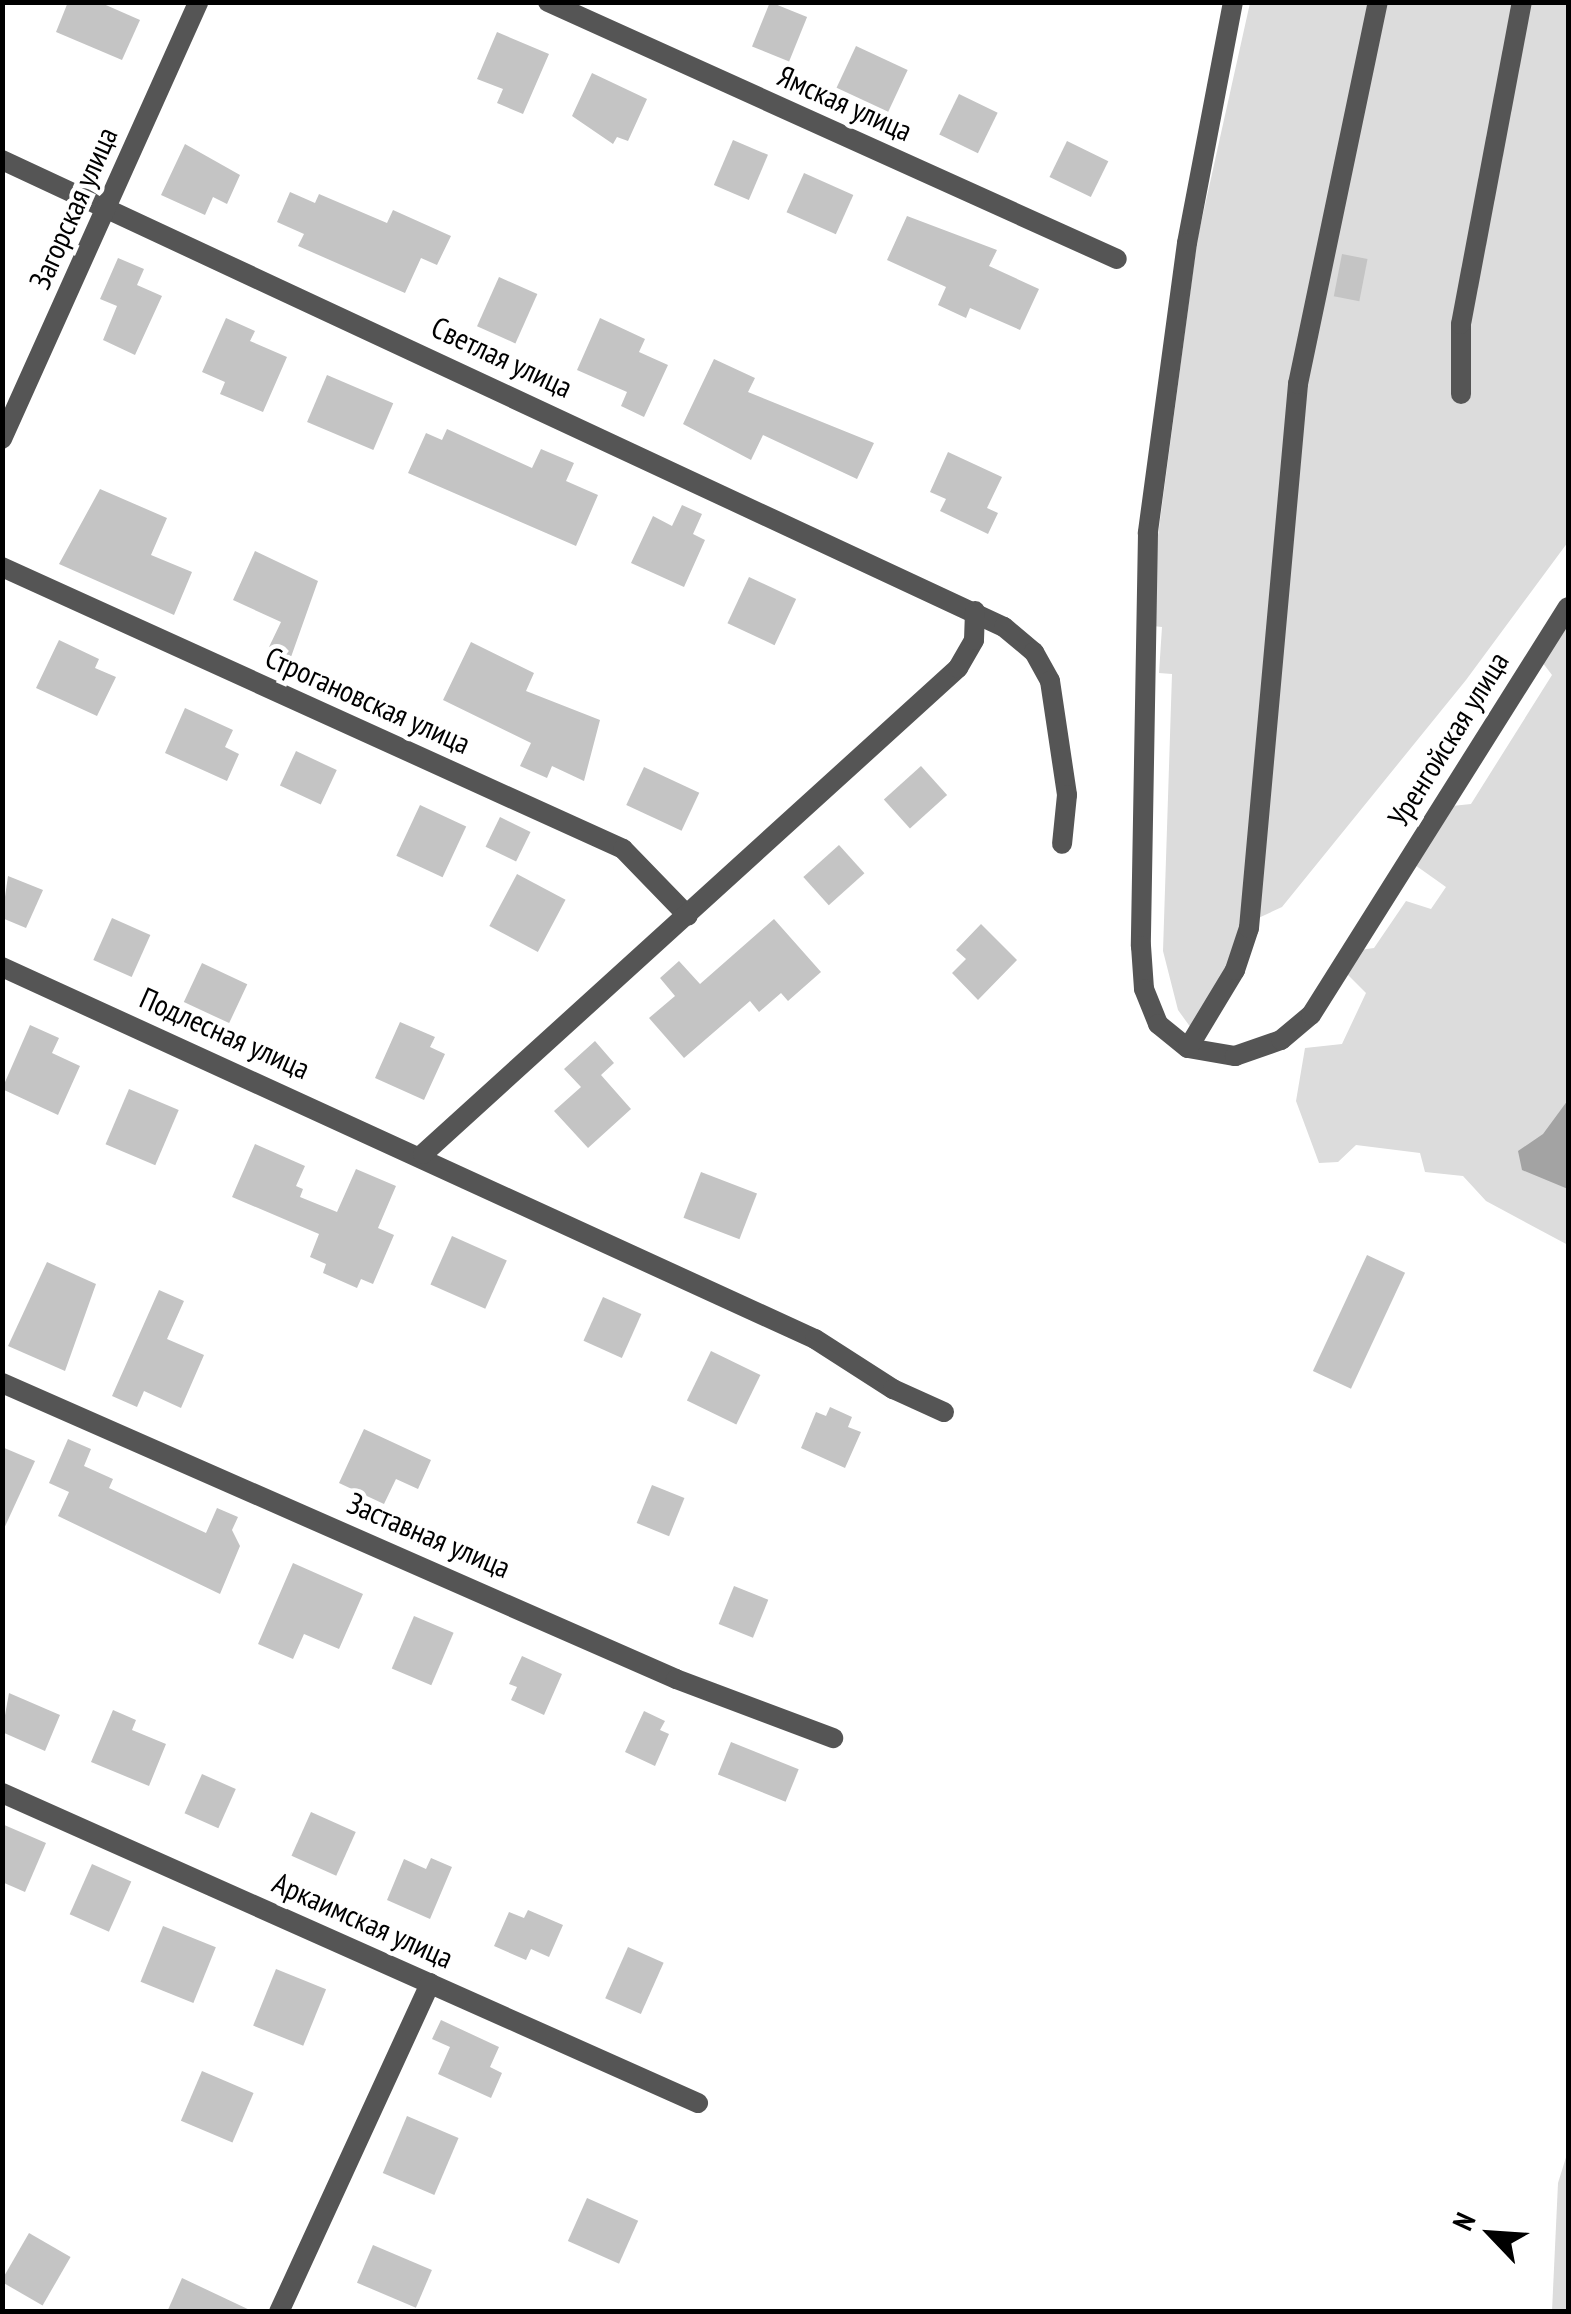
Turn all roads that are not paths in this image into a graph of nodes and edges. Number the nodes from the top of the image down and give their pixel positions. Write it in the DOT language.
graph roads {
  1 [pos="198,2"];
  2 [pos="548,2"];
  3 [pos="1233,2"];
  4 [pos="1378,2"];
  5 [pos="1522,2"];
  6 [pos="2,160"];
  7 [pos="107,206"];
  8 [pos="1118,259"];
  9 [pos="1461,394"];
  10 [pos="2,439"];
  11 [pos="2,567"];
  12 [pos="1568,607"];
  13 [pos="976,612"];
  14 [pos="1062,844"];
  15 [pos="688,916"];
  16 [pos="2,967"];
  17 [pos="1188,1048"];
  18 [pos="422,1154"];
  19 [pos="2,1383"];
  20 [pos="944,1412"];
  21 [pos="833,1738"];
  22 [pos="2,1793"];
  23 [pos="430,1983"];
  24 [pos="698,2103"];
  25 [pos="280,2312"];
  1 -- 7 [label="street, Загорская улица"];
  2 -- 8 [label="street, Ямская улица"];
  3 -- 17 [label="street"];
  4 -- 17 [label="street"];
  5 -- 9 [label="street"];
  6 -- 7 [label="street, Светлая улица"];
  7 -- 10 [label="street, Загорская улица"];
  7 -- 13 [label="street, Светлая улица"];
  11 -- 15 [label="street, Строгановская улица"];
  12 -- 17 [label="street, Уренгойская улица"];
  13 -- 14 [label="street, Светлая улица"];
  13 -- 15 [label="street"];
  15 -- 18 [label="street"];
  16 -- 18 [label="street, Подлесная улица"];
  18 -- 20 [label="street, Подлесная улица"];
  19 -- 21 [label="street, Заставная улица"];
  22 -- 23 [label="street, Аркаимская улица"];
  23 -- 24 [label="street, Аркаимская улица"];
  23 -- 25 [label="street"];
}
